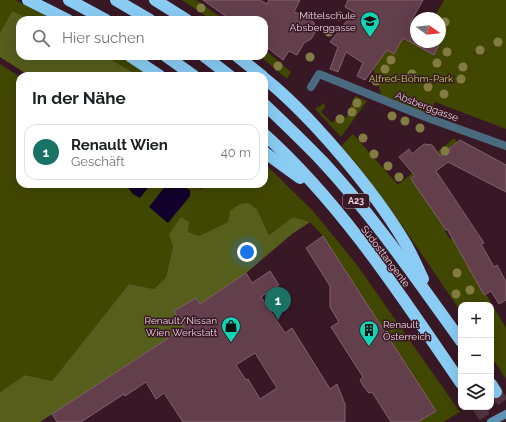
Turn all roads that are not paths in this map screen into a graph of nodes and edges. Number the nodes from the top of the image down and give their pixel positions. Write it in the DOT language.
graph roads {
  1 [pos="28,0"];
  2 [pos="69,0"];
  3 [pos="116,0"];
  4 [pos="155,0"];
  5 [pos="60,16"];
  6 [pos="99,16"];
  7 [pos="143,16"];
  8 [pos="181,16"];
  9 [pos="136,60"];
  10 [pos="172,60"];
  11 [pos="209,60"];
  12 [pos="242,60"];
  13 [pos="154,72"];
  14 [pos="188,72"];
  15 [pos="225,72"];
  16 [pos="257,72"];
  17 [pos="268,82"];
  18 [pos="311,87"];
  19 [pos="268,108"];
  20 [pos="268,138"];
  21 [pos="506,146"];
  22 [pos="268,155"];
  23 [pos="320,193"];
  24 [pos="437,307"];
  25 [pos="459,338"];
  26 [pos="458,379"];
  27 [pos="506,414"];
  28 [pos="491,422"];
  1 -- 5 [label="highway"];
  2 -- 6 [label="highway"];
  3 -- 7 [label="highway"];
  4 -- 8 [label="highway"];
  9 -- 13 [label="highway"];
  10 -- 14 [label="highway"];
  11 -- 15 [label="highway"];
  12 -- 16 [label="highway"];
  17 -- 24 [label="highway"];
  18 -- 21 [label="street, Absberggasse"];
  19 -- 24 [label="highway, Südosttangente / A23"];
  20 -- 23 [label="highway, Südosttangente / A23"];
  22 -- 23 [label="highway"];
  23 -- 26 [label="highway, Südosttangente / A23"];
  24 -- 25 [label="highway, Südosttangente / A23"];
  27 -- 28 [label="main road"];
}
